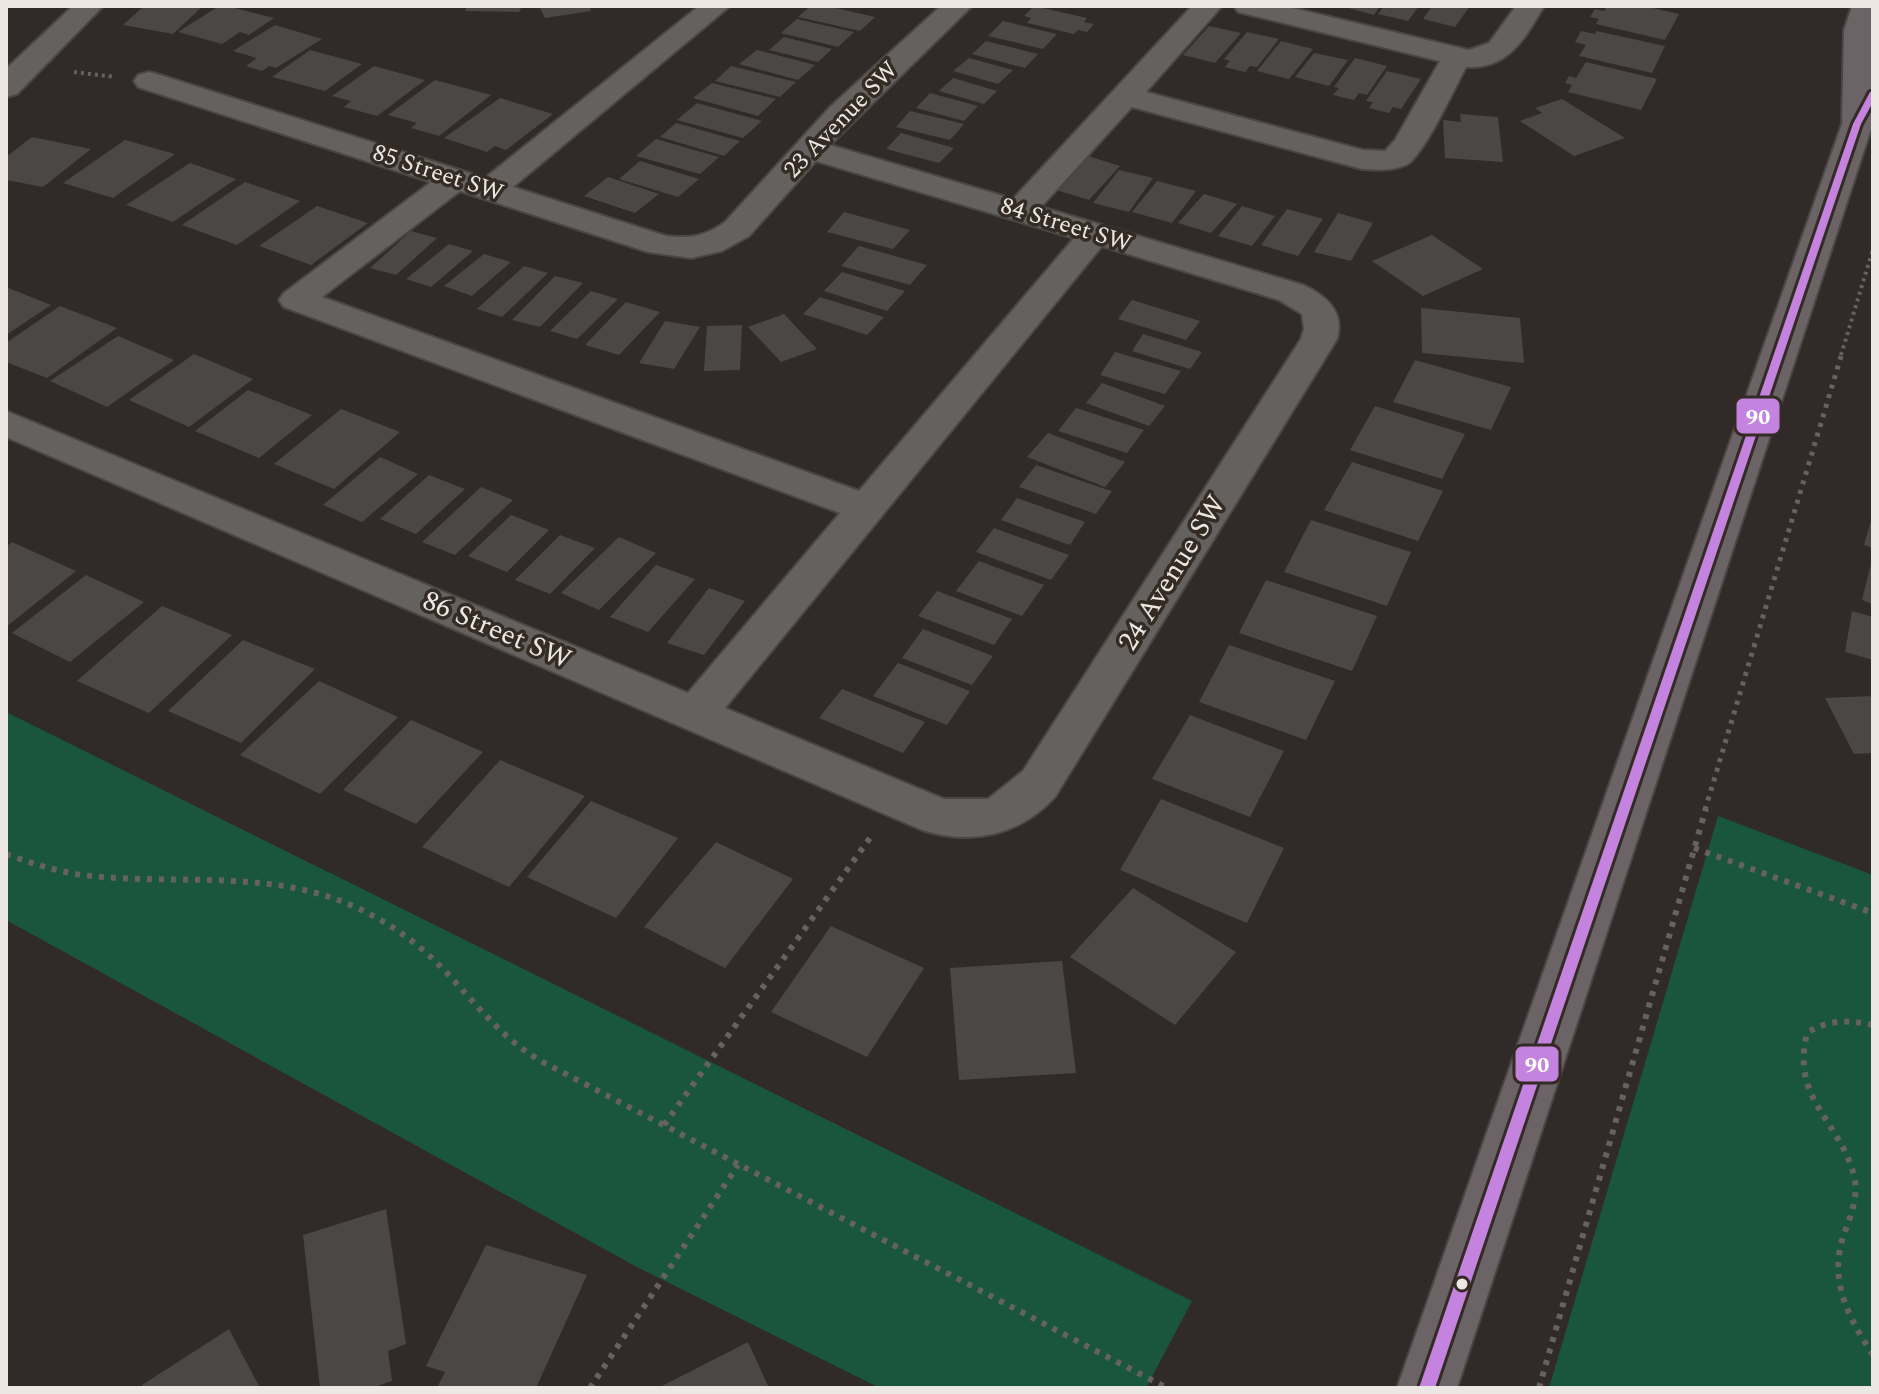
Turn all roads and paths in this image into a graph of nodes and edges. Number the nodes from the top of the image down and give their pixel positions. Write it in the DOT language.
graph roads {
  1 [pos="89,6"];
  2 [pos="716,6"];
  3 [pos="958,6"];
  4 [pos="1208,6"];
  5 [pos="1248,6"];
  6 [pos="1530,6"];
  7 [pos="1866,6"];
  8 [pos="1469,58"];
  9 [pos="66,71"];
  10 [pos="149,81"];
  11 [pos="6,88"];
  12 [pos="1127,96"];
  13 [pos="1865,109"];
  14 [pos="810,149"];
  15 [pos="473,185"];
  16 [pos="1020,211"];
  17 [pos="1095,234"];
  18 [pos="727,237"];
  19 [pos="1873,249"];
  20 [pos="1319,308"];
  21 [pos="6,423"];
  22 [pos="865,508"];
  23 [pos="696,713"];
  24 [pos="992,817"];
  25 [pos="877,828"];
  26 [pos="1694,848"];
  27 [pos="6,854"];
  28 [pos="1873,913"];
  29 [pos="1873,1025"];
  30 [pos="664,1125"];
  31 [pos="738,1165"];
  32 [pos="1873,1355"];
  33 [pos="590,1388"];
  34 [pos="1167,1388"];
  35 [pos="1427,1388"];
  36 [pos="1539,1388"];
  1 -- 11 [label="street"];
  2 -- 15 [label="street"];
  3 -- 14 [label="street, 23 Avenue SW"];
  4 -- 12 [label="street"];
  5 -- 8 [label="street"];
  6 -- 8 [label="street"];
  7 -- 13 [label="main road"];
  8 -- 12 [label="street"];
  9 -- 10 [label="path"];
  10 -- 15 [label="street, 85 Street SW"];
  12 -- 16 [label="street"];
  13 -- 35 [label="main road"];
  14 -- 16 [label="street, 84 Street SW"];
  14 -- 18 [label="street, 23 Avenue SW"];
  15 -- 18 [label="street, 85 Street SW"];
  15 -- 22 [label="street"];
  16 -- 17 [label="street, 84 Street SW"];
  17 -- 20 [label="street, 84 Street SW"];
  17 -- 22 [label="street"];
  19 -- 26 [label="path"];
  20 -- 24 [label="street, 24 Avenue SW"];
  21 -- 23 [label="street, 86 Street SW"];
  22 -- 23 [label="street"];
  23 -- 24 [label="street, 86 Street SW"];
  25 -- 30 [label="path"];
  26 -- 28 [label="path"];
  26 -- 36 [label="path"];
  27 -- 30 [label="path"];
  29 -- 32 [label="path"];
  30 -- 31 [label="path"];
  31 -- 33 [label="path"];
  31 -- 34 [label="path"];
}
